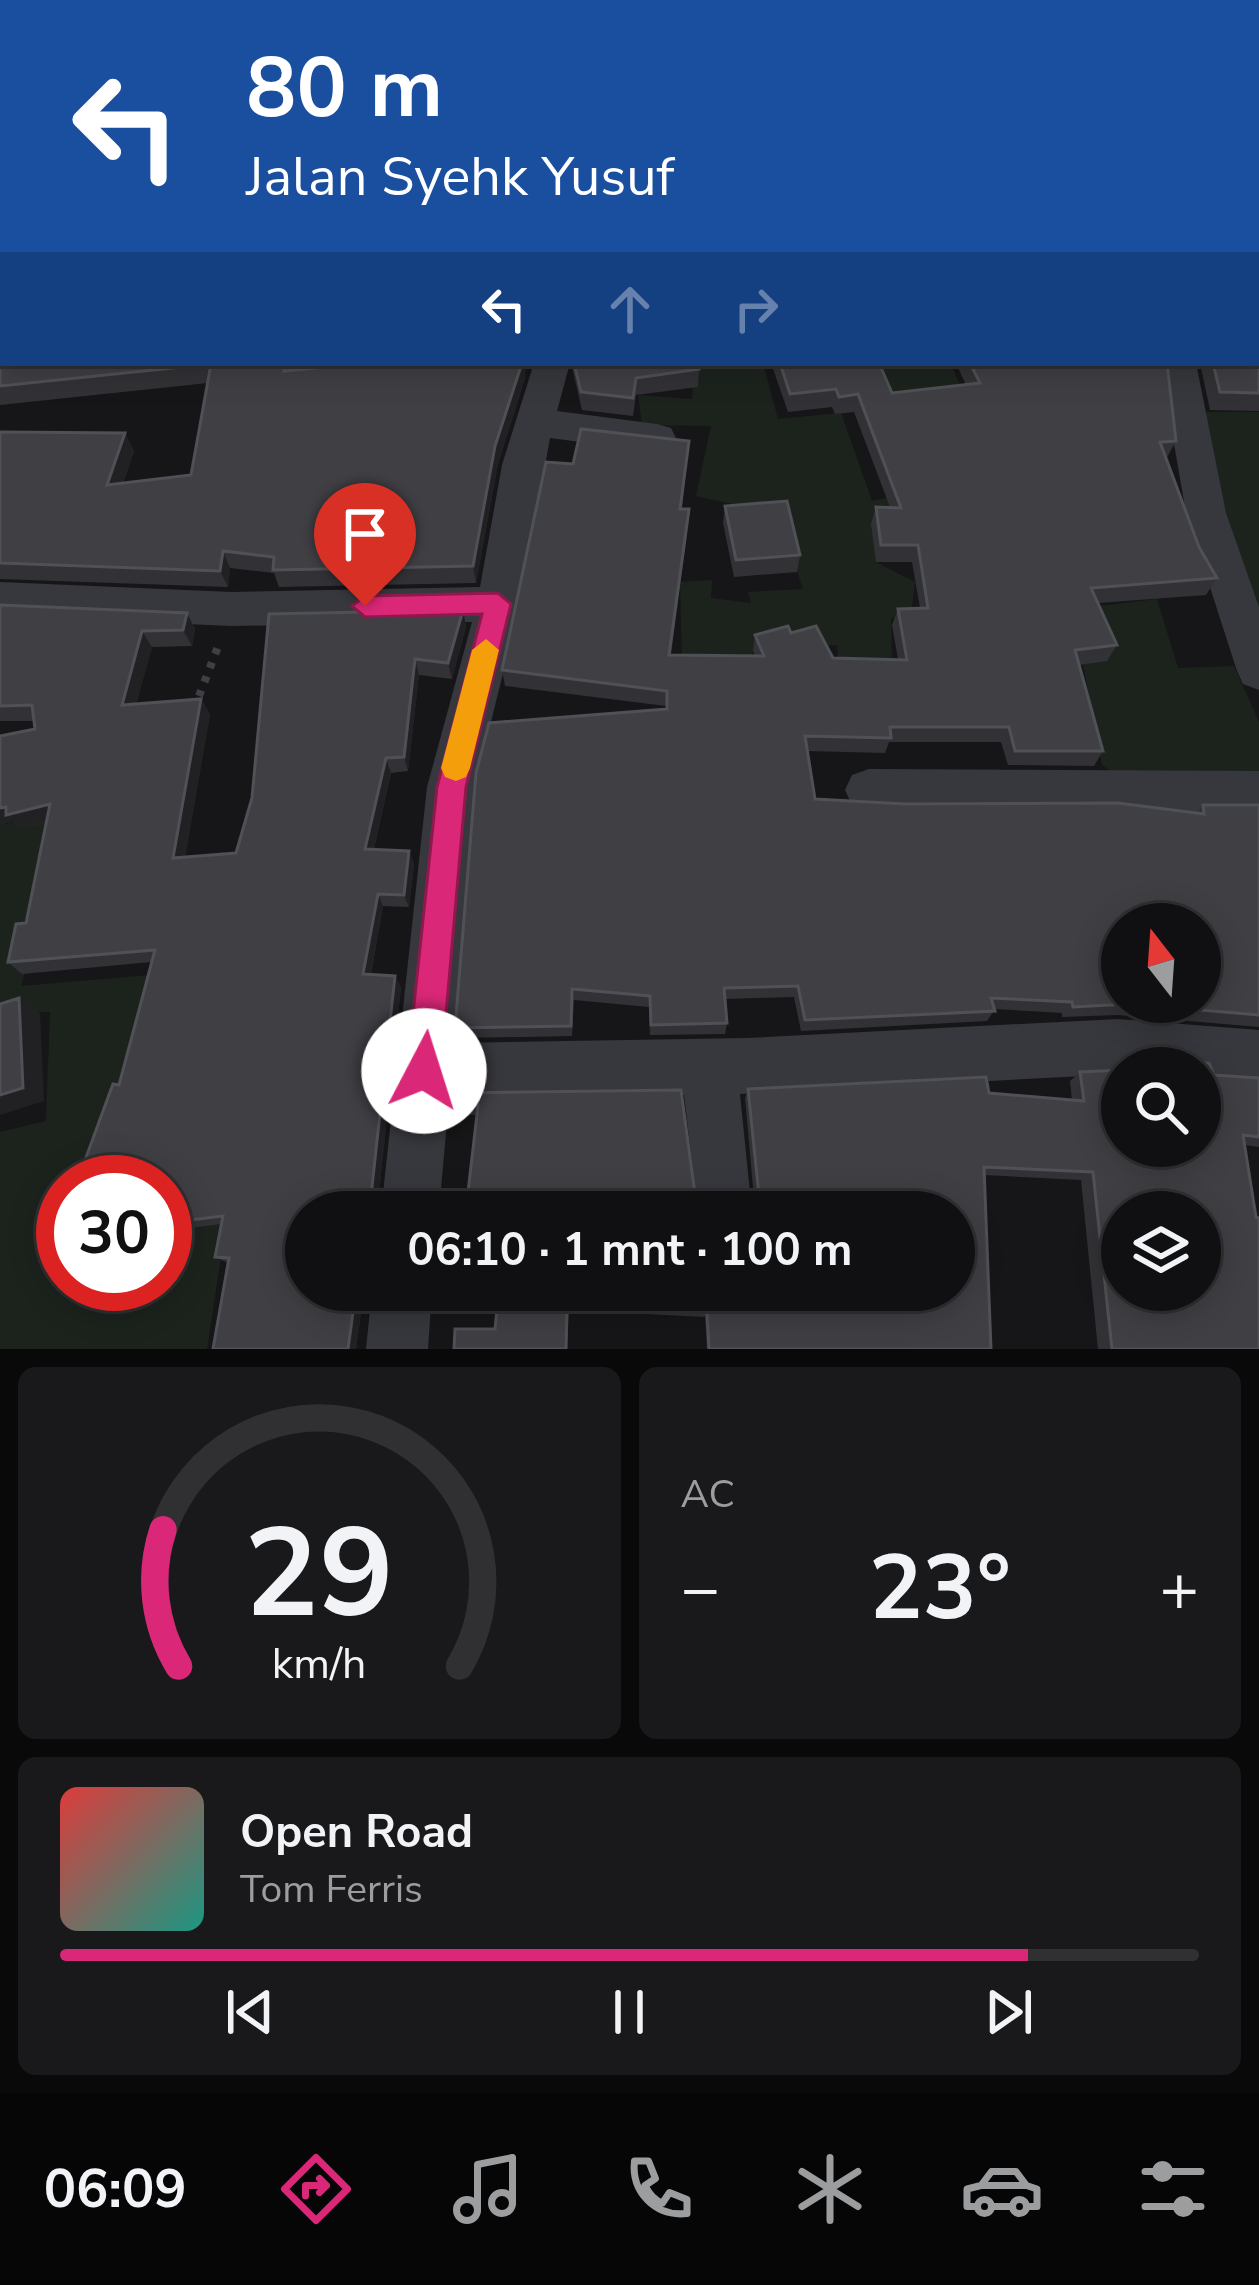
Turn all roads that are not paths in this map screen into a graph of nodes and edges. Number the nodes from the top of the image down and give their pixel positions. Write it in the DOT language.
graph roads {
  1 [pos="551,366"];
  2 [pos="1179,366"];
  3 [pos="535,422"];
  4 [pos="684,441"];
  5 [pos="0,599"];
  6 [pos="498,604"];
  7 [pos="1259,671"];
  8 [pos="869,790"];
  9 [pos="1259,792"];
  10 [pos="1259,1057"];
  11 [pos="709,1067"];
  12 [pos="424,1071"];
  13 [pos="412,1191"];
  14 [pos="723,1191"];
  15 [pos="400,1311"];
  16 [pos="397,1349"];
  1 -- 3 [label="street"];
  2 -- 7 [label="street"];
  3 -- 4 [label="street"];
  3 -- 6 [label="street"];
  5 -- 6 [label="street"];
  6 -- 12 [label="street"];
  8 -- 9 [label="street"];
  10 -- 11 [label="street"];
  11 -- 12 [label="street"];
  11 -- 14 [label="street"];
  12 -- 13 [label="street"];
  15 -- 16 [label="street"];
}
